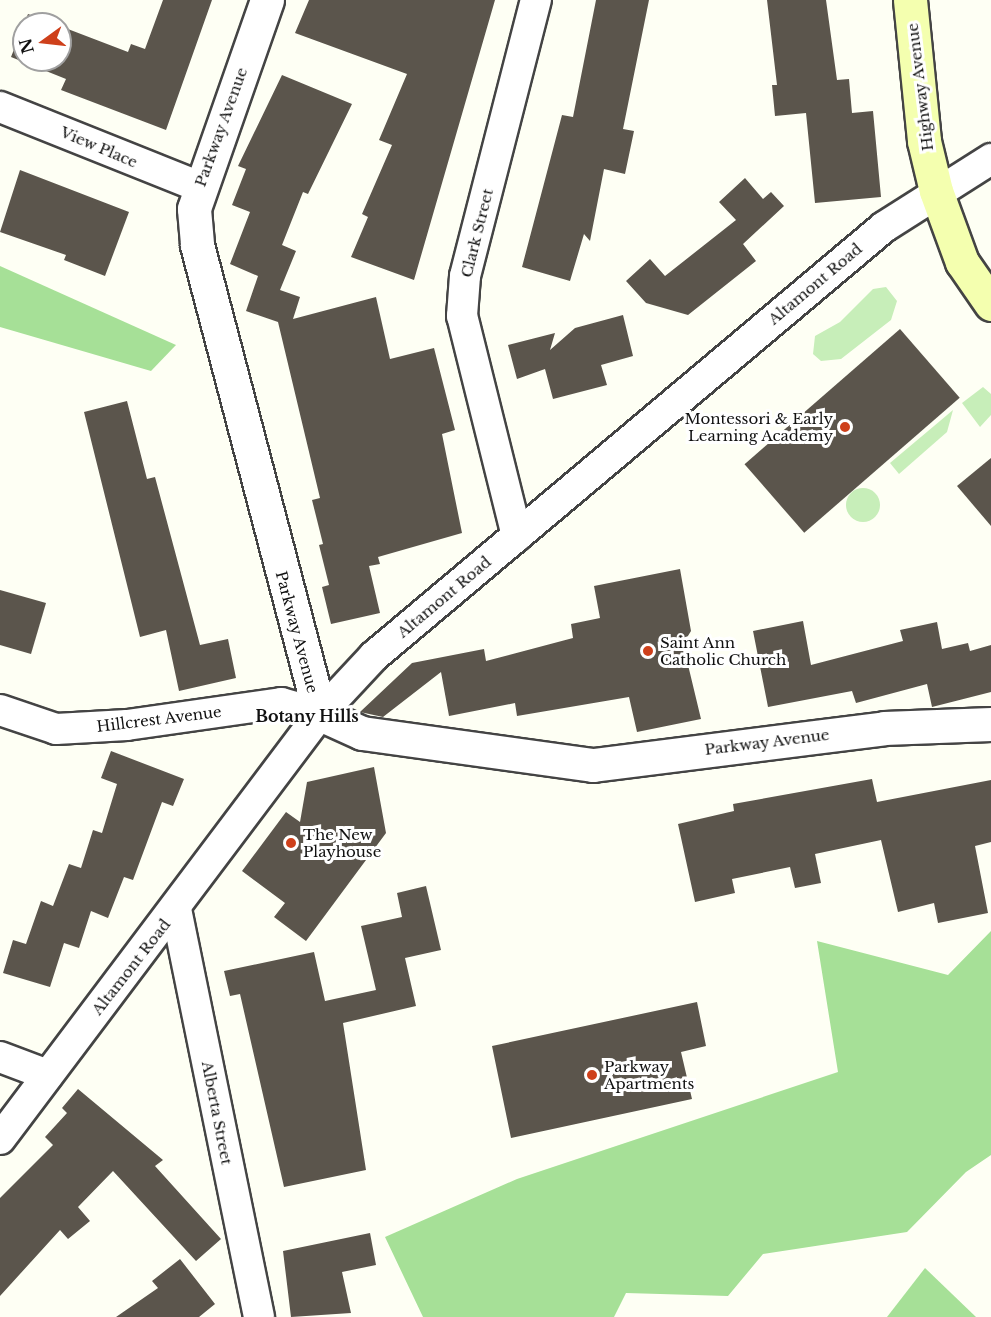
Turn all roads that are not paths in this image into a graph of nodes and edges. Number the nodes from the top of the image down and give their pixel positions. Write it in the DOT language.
graph roads {
  1 [pos="267,0"];
  2 [pos="536,0"];
  3 [pos="910,0"];
  4 [pos="0,107"];
  5 [pos="991,159"];
  6 [pos="198,186"];
  7 [pos="936,191"];
  8 [pos="991,304"];
  9 [pos="517,536"];
  10 [pos="0,710"];
  11 [pos="320,714"];
  12 [pos="991,724"];
  13 [pos="176,909"];
  14 [pos="0,1057"];
  15 [pos="48,1075"];
  16 [pos="0,1139"];
  17 [pos="255,1314"];
  1 -- 6 [label="street, Parkway Avenue"];
  2 -- 9 [label="street, Clark Street"];
  3 -- 7 [label="main road, Highway Avenue"];
  4 -- 6 [label="street, View Place"];
  5 -- 7 [label="street, Altamont Road"];
  6 -- 11 [label="street, Parkway Avenue"];
  7 -- 8 [label="main road, Highway Avenue"];
  7 -- 9 [label="street, Altamont Road"];
  9 -- 11 [label="street, Altamont Road"];
  10 -- 11 [label="street, Hillcrest Avenue"];
  11 -- 12 [label="street, Parkway Avenue"];
  11 -- 13 [label="street, Altamont Road"];
  13 -- 15 [label="street, Altamont Road"];
  13 -- 17 [label="street, Alberta Street"];
  14 -- 15 [label="street"];
  15 -- 16 [label="street, Altamont Road"];
}
